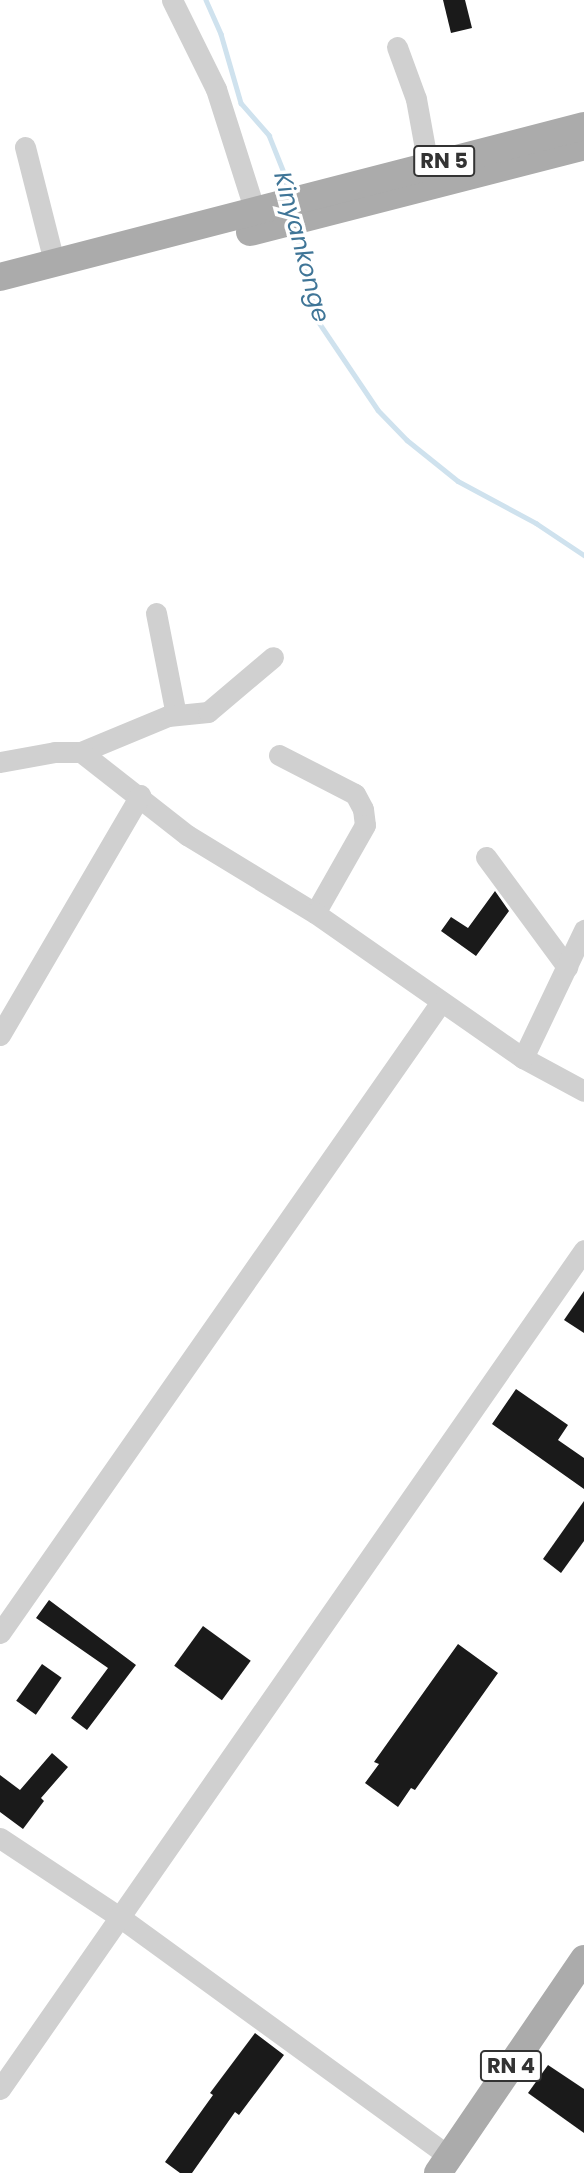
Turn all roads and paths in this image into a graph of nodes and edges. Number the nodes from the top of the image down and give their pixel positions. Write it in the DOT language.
graph roads {
  1 [pos="172,0"];
  2 [pos="397,47"];
  3 [pos="584,126"];
  4 [pos="25,146"];
  5 [pos="584,146"];
  6 [pos="428,165"];
  7 [pos="307,207"];
  8 [pos="268,214"];
  9 [pos="54,262"];
  10 [pos="0,277"];
  11 [pos="0,297"];
  12 [pos="156,613"];
  13 [pos="273,657"];
  14 [pos="176,715"];
  15 [pos="81,752"];
  16 [pos="279,755"];
  17 [pos="0,762"];
  18 [pos="140,795"];
  19 [pos="486,857"];
  20 [pos="315,913"];
  21 [pos="584,930"];
  22 [pos="567,967"];
  23 [pos="441,1002"];
  24 [pos="0,1035"];
  25 [pos="523,1058"];
  26 [pos="584,1091"];
  27 [pos="584,1250"];
  28 [pos="0,1633"];
  29 [pos="0,1838"];
  30 [pos="121,1917"];
  31 [pos="584,1959"];
  32 [pos="0,2089"];
  33 [pos="444,2165"];
  1 -- 8 [label="street"];
  2 -- 6 [label="street"];
  3 -- 6 [label="main road, RN 5"];
  4 -- 9 [label="street"];
  5 -- 7 [label="main road, RN 5"];
  6 -- 7 [label="main road, RN 5"];
  7 -- 8 [label="main road, RN 5"];
  8 -- 9 [label="main road, RN 5"];
  8 -- 11 [label="main road, RN 5"];
  9 -- 10 [label="main road, RN 5"];
  12 -- 14 [label="street"];
  13 -- 14 [label="street"];
  14 -- 15 [label="street"];
  15 -- 17 [label="street"];
  15 -- 18 [label="street"];
  16 -- 20 [label="street"];
  18 -- 20 [label="street"];
  18 -- 24 [label="street"];
  19 -- 22 [label="street"];
  20 -- 23 [label="street"];
  21 -- 22 [label="street"];
  22 -- 25 [label="street"];
  23 -- 25 [label="street"];
  23 -- 28 [label="street"];
  25 -- 26 [label="street"];
  27 -- 30 [label="street"];
  29 -- 30 [label="street"];
  30 -- 32 [label="street"];
  30 -- 33 [label="street"];
  31 -- 33 [label="main road, RN 4"];
}
